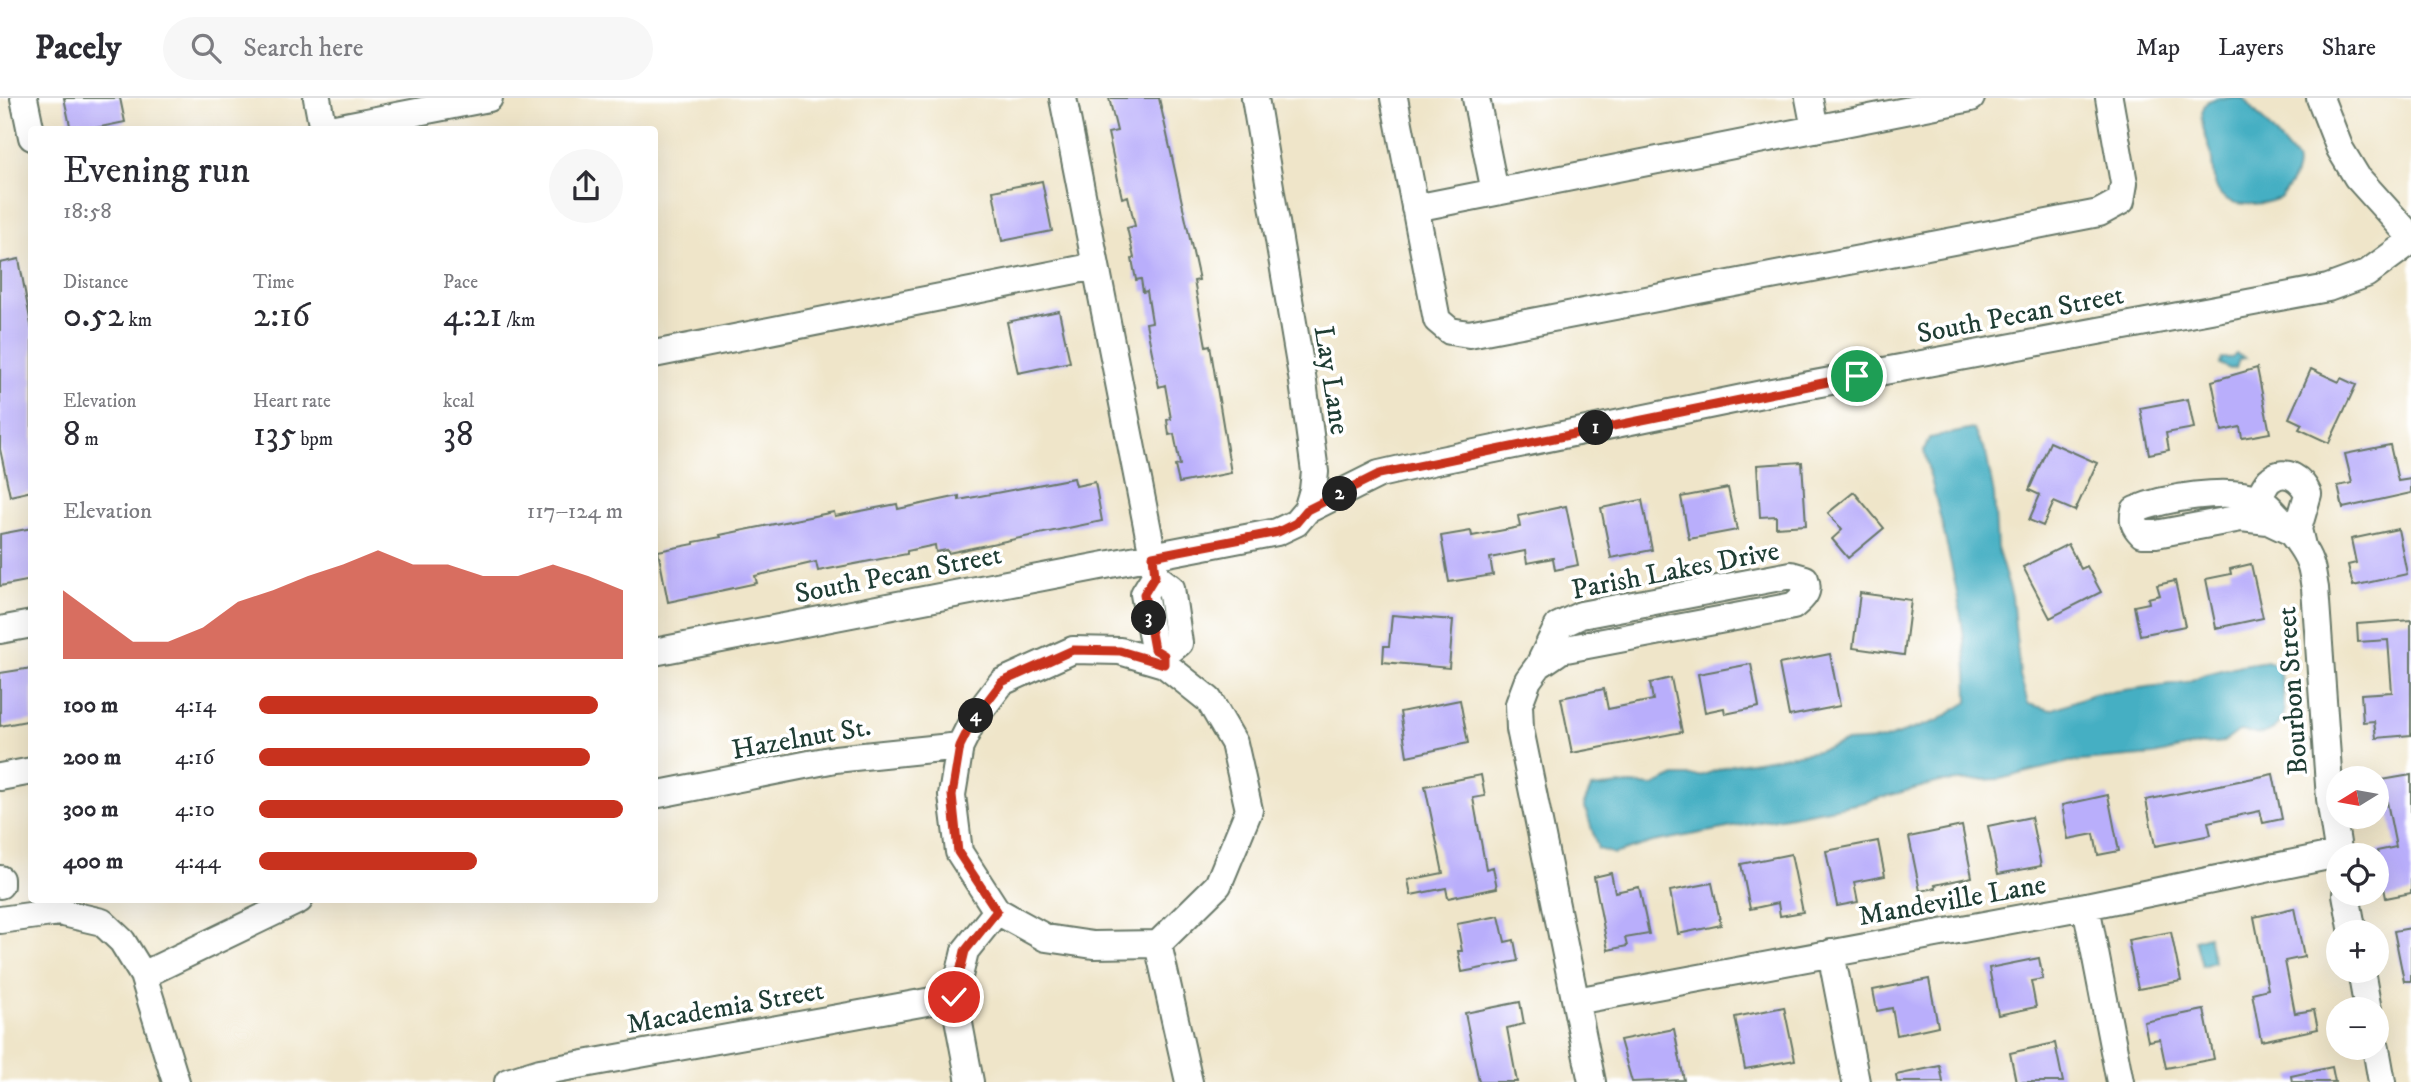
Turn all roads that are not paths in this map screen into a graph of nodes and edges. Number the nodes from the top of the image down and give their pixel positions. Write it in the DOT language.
graph roads {
  1 [pos="24,98"];
  2 [pos="317,98"];
  3 [pos="489,98"];
  4 [pos="1063,98"];
  5 [pos="1255,98"];
  6 [pos="1394,98"];
  7 [pos="1475,98"];
  8 [pos="1809,98"];
  9 [pos="1971,98"];
  10 [pos="2109,98"];
  11 [pos="2320,98"];
  12 [pos="1894,106"];
  13 [pos="30,126"];
  14 [pos="323,126"];
  15 [pos="345,126"];
  16 [pos="1815,129"];
  17 [pos="1495,192"];
  18 [pos="1415,208"];
  19 [pos="2411,239"];
  20 [pos="1096,266"];
  21 [pos="658,353"];
  22 [pos="2258,499"];
  23 [pos="1307,510"];
  24 [pos="2295,538"];
  25 [pos="1154,566"];
  26 [pos="28,625"];
  27 [pos="0,630"];
  28 [pos="658,651"];
  29 [pos="1164,659"];
  30 [pos="1539,665"];
  31 [pos="960,746"];
  32 [pos="28,772"];
  33 [pos="0,777"];
  34 [pos="658,794"];
  35 [pos="2336,843"];
  36 [pos="2326,857"];
  37 [pos="0,879"];
  38 [pos="0,885"];
  39 [pos="293,903"];
  40 [pos="2086,906"];
  41 [pos="997,911"];
  42 [pos="0,920"];
  43 [pos="1158,944"];
  44 [pos="1831,953"];
  45 [pos="144,975"];
  46 [pos="954,997"];
  47 [pos="1576,1001"];
  48 [pos="2377,1060"];
  49 [pos="176,1082"];
  50 [pos="508,1082"];
  51 [pos="970,1082"];
  52 [pos="1189,1082"];
  53 [pos="1592,1082"];
  54 [pos="1856,1082"];
  55 [pos="2120,1082"];
  56 [pos="2382,1082"];
  1 -- 13 [label="street"];
  2 -- 14 [label="street"];
  3 -- 15 [label="street"];
  4 -- 20 [label="street"];
  5 -- 23 [label="street, Lay Lane"];
  6 -- 18 [label="street"];
  7 -- 17 [label="street"];
  8 -- 16 [label="street"];
  9 -- 12 [label="street"];
  10 -- 18 [label="street"];
  11 -- 19 [label="street"];
  12 -- 16 [label="street"];
  16 -- 17 [label="street"];
  17 -- 18 [label="street"];
  19 -- 23 [label="street, South Pecan Street"];
  20 -- 21 [label="street"];
  20 -- 25 [label="street"];
  22 -- 24 [label="street, Bourbon Street"];
  22 -- 24 [label="street"];
  22 -- 24 [label="street"];
  23 -- 25 [label="street"];
  24 -- 35 [label="street, Bourbon Street"];
  25 -- 28 [label="street, South Pecan Street"];
  25 -- 29 [label="street"];
  26 -- 27 [label="street"];
  29 -- 31 [label="street"];
  29 -- 43 [label="street"];
  30 -- 30 [label="street, Parish Lakes Drive"];
  30 -- 47 [label="street, Parish Lakes Drive"];
  31 -- 34 [label="street, Hazelnut St."];
  31 -- 41 [label="street"];
  32 -- 33 [label="street"];
  36 -- 40 [label="street, Mandeville Lane"];
  37 -- 38 [label="street"];
  39 -- 45 [label="street"];
  40 -- 44 [label="street, Mandeville Lane"];
  40 -- 55 [label="street"];
  41 -- 43 [label="street"];
  41 -- 46 [label="street"];
  42 -- 45 [label="street"];
  43 -- 52 [label="street"];
  44 -- 47 [label="street, Mandeville Lane"];
  44 -- 54 [label="street"];
  45 -- 49 [label="street"];
  46 -- 50 [label="street, Macademia Street"];
  46 -- 51 [label="street"];
  47 -- 53 [label="street, Parish Lakes Drive"];
  48 -- 56 [label="street"];
}
